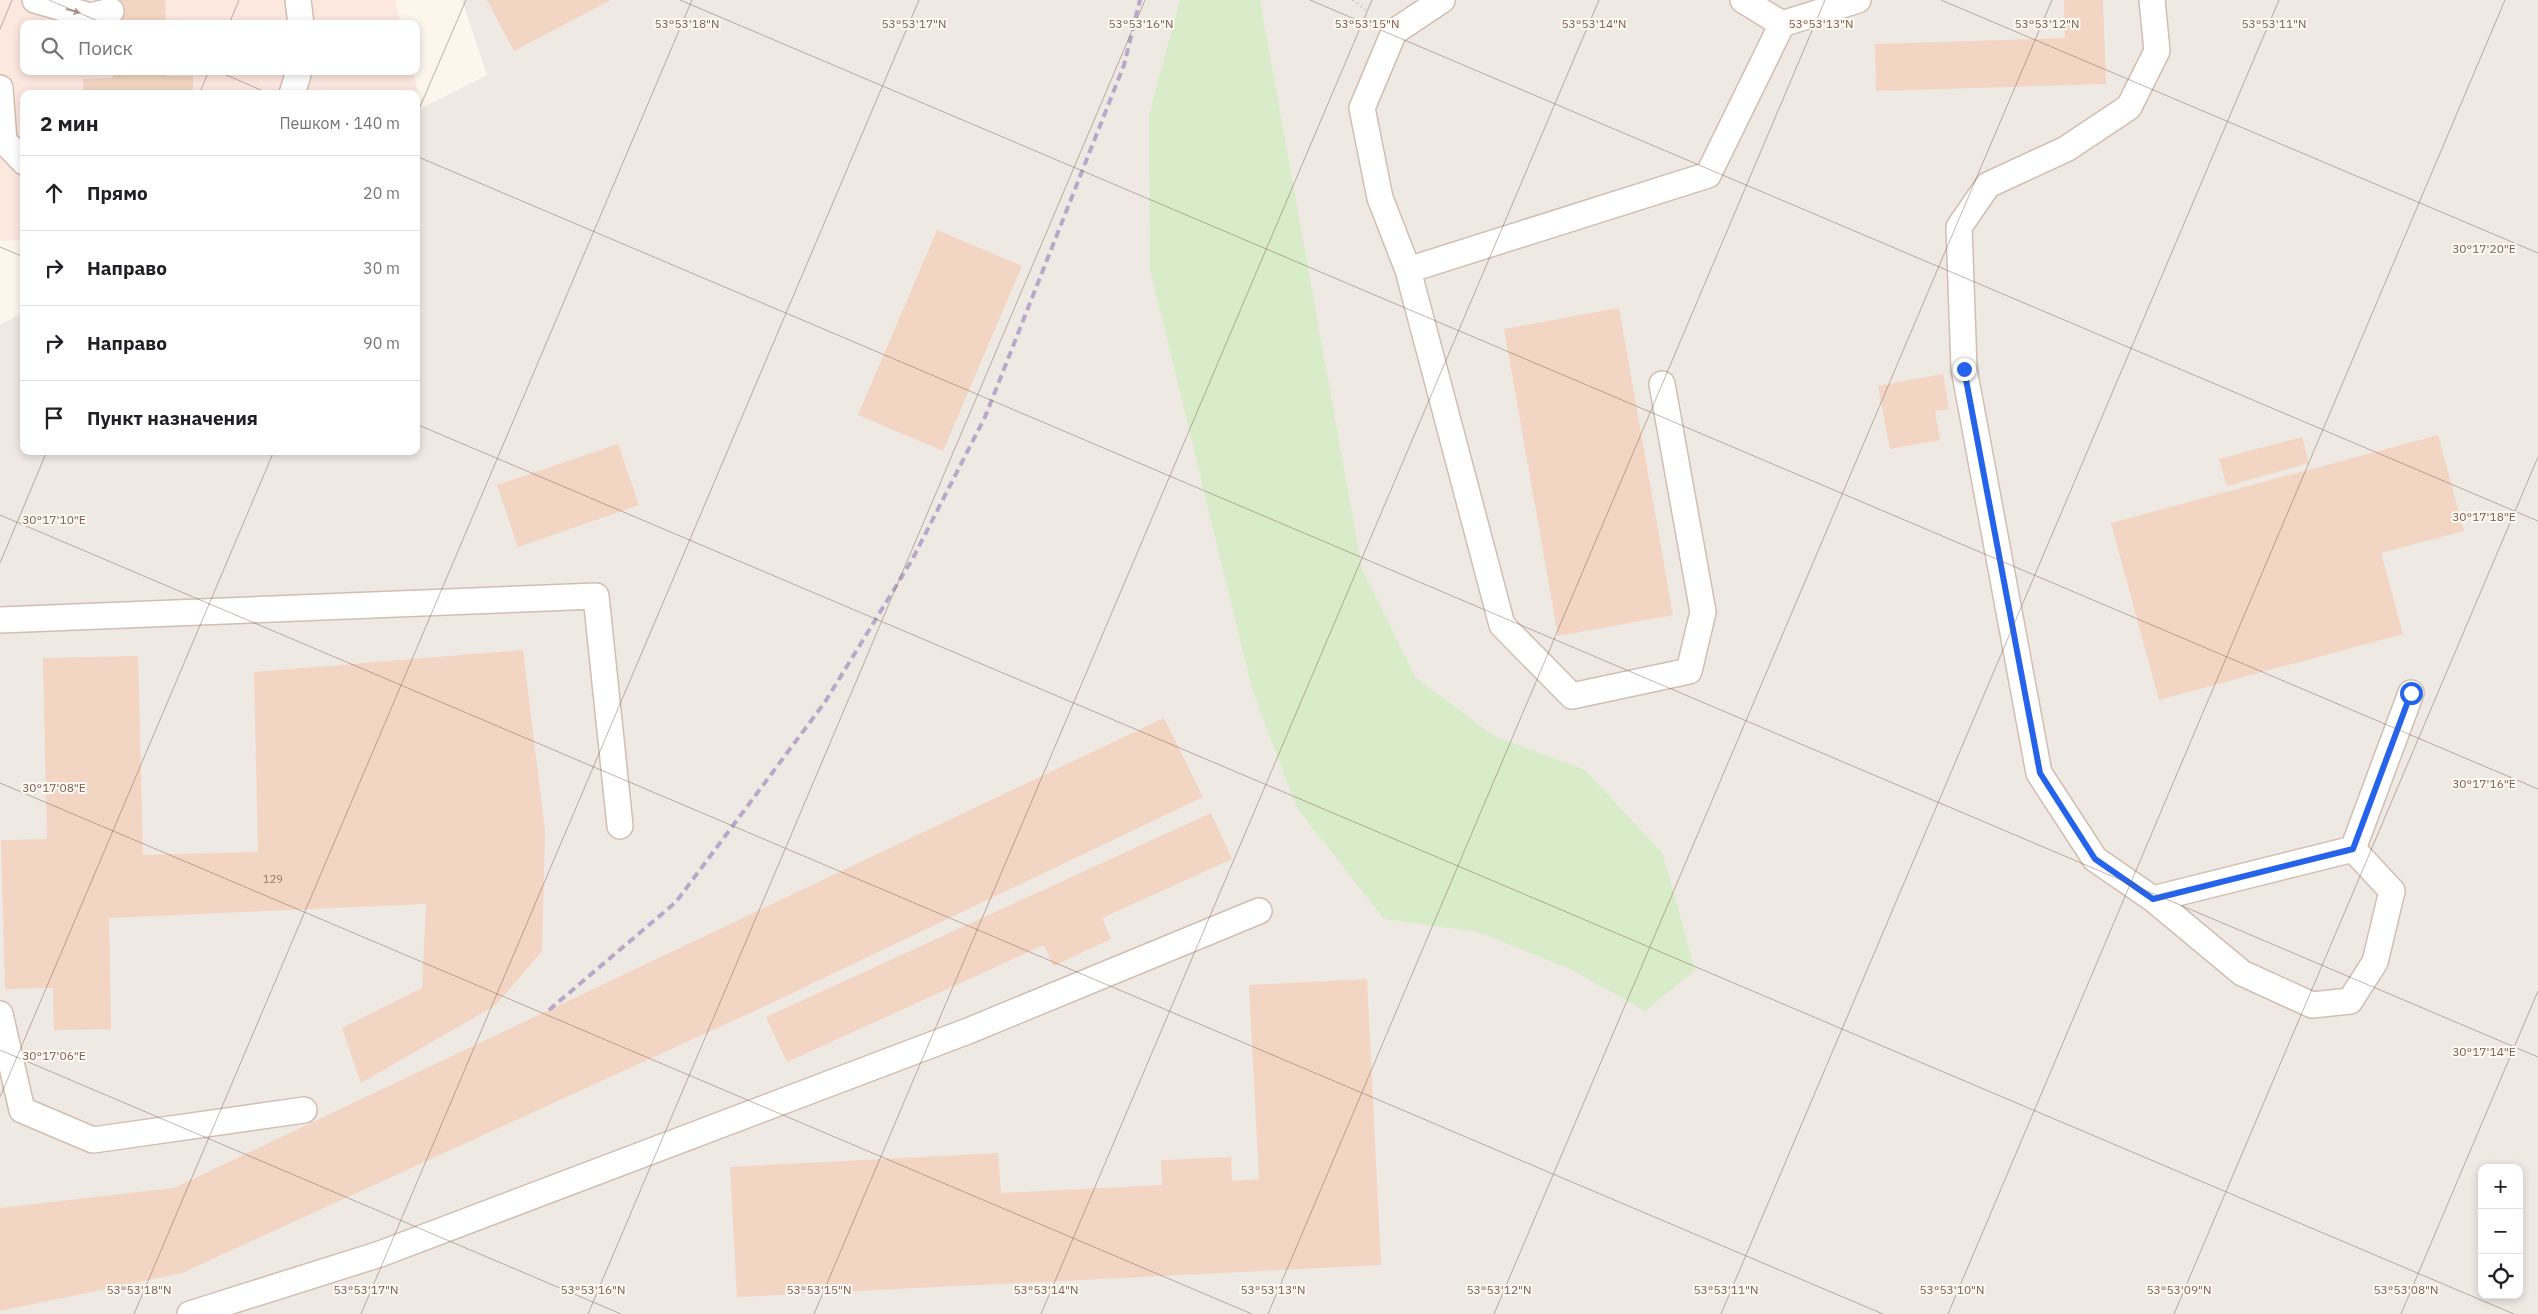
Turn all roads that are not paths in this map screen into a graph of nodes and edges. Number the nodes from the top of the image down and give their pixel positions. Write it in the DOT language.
graph roads {
  1 [pos="35,0"];
  2 [pos="298,0"];
  3 [pos="1442,0"];
  4 [pos="1743,0"];
  5 [pos="1858,0"];
  6 [pos="2152,0"];
  7 [pos="111,11"];
  8 [pos="300,20"];
  9 [pos="1782,24"];
  10 [pos="298,75"];
  11 [pos="0,88"];
  12 [pos="293,90"];
  13 [pos="20,158"];
  14 [pos="1408,270"];
  15 [pos="1662,384"];
  16 [pos="0,620"];
  17 [pos="2411,693"];
  18 [pos="620,826"];
  19 [pos="2353,849"];
  20 [pos="2153,899"];
  21 [pos="1259,911"];
  22 [pos="0,1014"];
  23 [pos="304,1110"];
  24 [pos="190,1314"];
  1 -- 7 [label="lane, one-way"];
  2 -- 8 [label="lane"];
  3 -- 14 [label="lane"];
  4 -- 9 [label="lane"];
  5 -- 9 [label="lane"];
  6 -- 20 [label="lane"];
  9 -- 14 [label="lane"];
  10 -- 12 [label="lane"];
  11 -- 13 [label="lane"];
  14 -- 15 [label="lane"];
  16 -- 18 [label="lane"];
  17 -- 19 [label="lane"];
  19 -- 20 [label="lane"];
  19 -- 20 [label="lane"];
  21 -- 24 [label="lane"];
  22 -- 23 [label="lane"];
}
